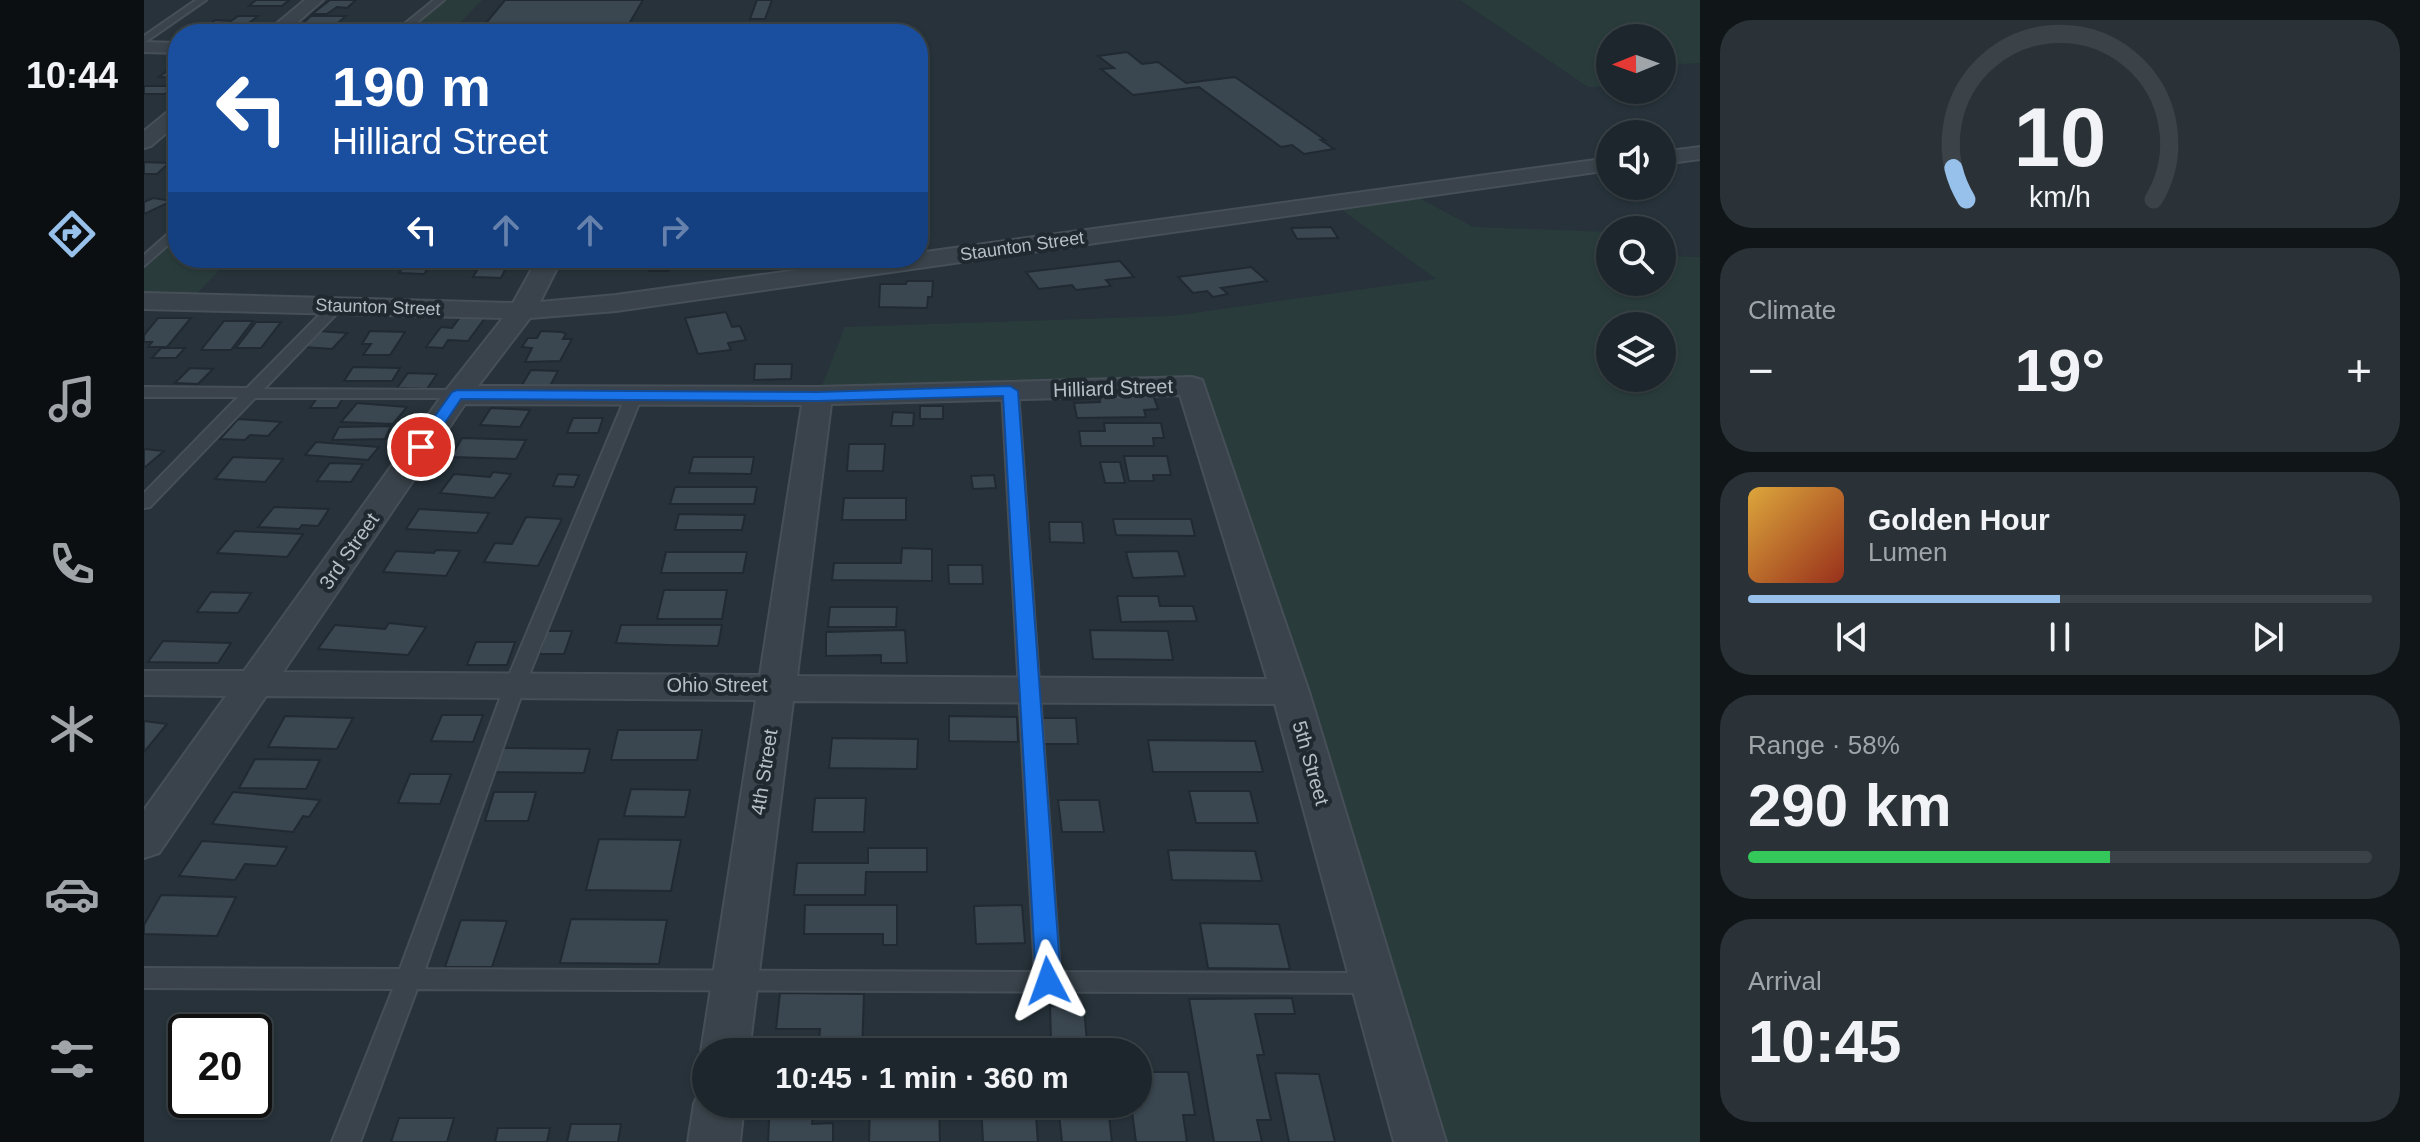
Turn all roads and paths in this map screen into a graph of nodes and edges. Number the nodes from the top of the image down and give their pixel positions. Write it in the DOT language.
graph roads {
  1 [pos="202,0"];
  2 [pos="315,0"];
  3 [pos="440,0"];
  4 [pos="285,24"];
  5 [pos="410,24"];
  6 [pos="144,40"];
  7 [pos="144,47"];
  8 [pos="168,48"];
  9 [pos="168,122"];
  10 [pos="144,142"];
  11 [pos="1700,153"];
  12 [pos="1676,156"];
  13 [pos="1596,166"];
  14 [pos="168,239"];
  15 [pos="928,259"];
  16 [pos="144,262"];
  17 [pos="545,268"];
  18 [pos="866,268"];
  19 [pos="149,306"];
  20 [pos="336,306"];
  21 [pos="522,311"];
  22 [pos="1192,386"];
  23 [pos="1010,391"];
  24 [pos="144,392"];
  25 [pos="251,393"];
  26 [pos="457,395"];
  27 [pos="634,396"];
  28 [pos="818,396"];
  29 [pos="144,503"];
  30 [pos="144,683"];
  31 [pos="256,683"];
  32 [pos="515,685"];
  33 [pos="778,686"];
  34 [pos="1030,689"];
  35 [pos="1290,692"];
  36 [pos="144,842"];
  37 [pos="144,978"];
  38 [pos="409,979"];
  39 [pos="735,980"];
  40 [pos="1048,981"];
  41 [pos="1374,983"];
  42 [pos="727,1038"];
  43 [pos="717,1118"];
  44 [pos="346,1142"];
  45 [pos="714,1142"];
  46 [pos="1420,1142"];
  1 -- 6 [label="lane"];
  2 -- 4 [label="street"];
  3 -- 5 [label="lane"];
  7 -- 8 [label="street"];
  9 -- 10 [label="street"];
  11 -- 12 [label="street"];
  13 -- 15 [label="street, Staunton Street"];
  14 -- 16 [label="lane"];
  17 -- 21 [label="street, 3rd Street"];
  18 -- 21 [label="street, Staunton Street"];
  19 -- 20 [label="street, Staunton Street"];
  20 -- 21 [label="street, Staunton Street"];
  20 -- 25 [label="lane"];
  21 -- 26 [label="street, 3rd Street"];
  22 -- 23 [label="street, Hilliard Street"];
  22 -- 35 [label="street, 5th Street"];
  23 -- 28 [label="street, Hilliard Street"];
  23 -- 34 [label="lane"];
  24 -- 25 [label="lane"];
  25 -- 26 [label="lane"];
  25 -- 29 [label="lane"];
  26 -- 27 [label="street, Hilliard Street"];
  26 -- 31 [label="street, 3rd Street"];
  27 -- 28 [label="street, Hilliard Street"];
  27 -- 32 [label="lane"];
  28 -- 33 [label="street, 4th Street"];
  30 -- 31 [label="street, Ohio Street"];
  31 -- 32 [label="street, Ohio Street"];
  31 -- 36 [label="street, 3rd Street"];
  32 -- 33 [label="street, Ohio Street"];
  32 -- 38 [label="lane"];
  33 -- 34 [label="street, Ohio Street"];
  33 -- 39 [label="street, 4th Street"];
  34 -- 35 [label="street, Ohio Street"];
  34 -- 40 [label="lane"];
  35 -- 41 [label="street, 5th Street"];
  37 -- 38 [label="lane"];
  38 -- 39 [label="lane"];
  38 -- 44 [label="lane"];
  39 -- 40 [label="lane"];
  39 -- 42 [label="street, 4th Street"];
  40 -- 41 [label="lane"];
  41 -- 46 [label="street, 5th Street"];
  43 -- 45 [label="street"];
}
